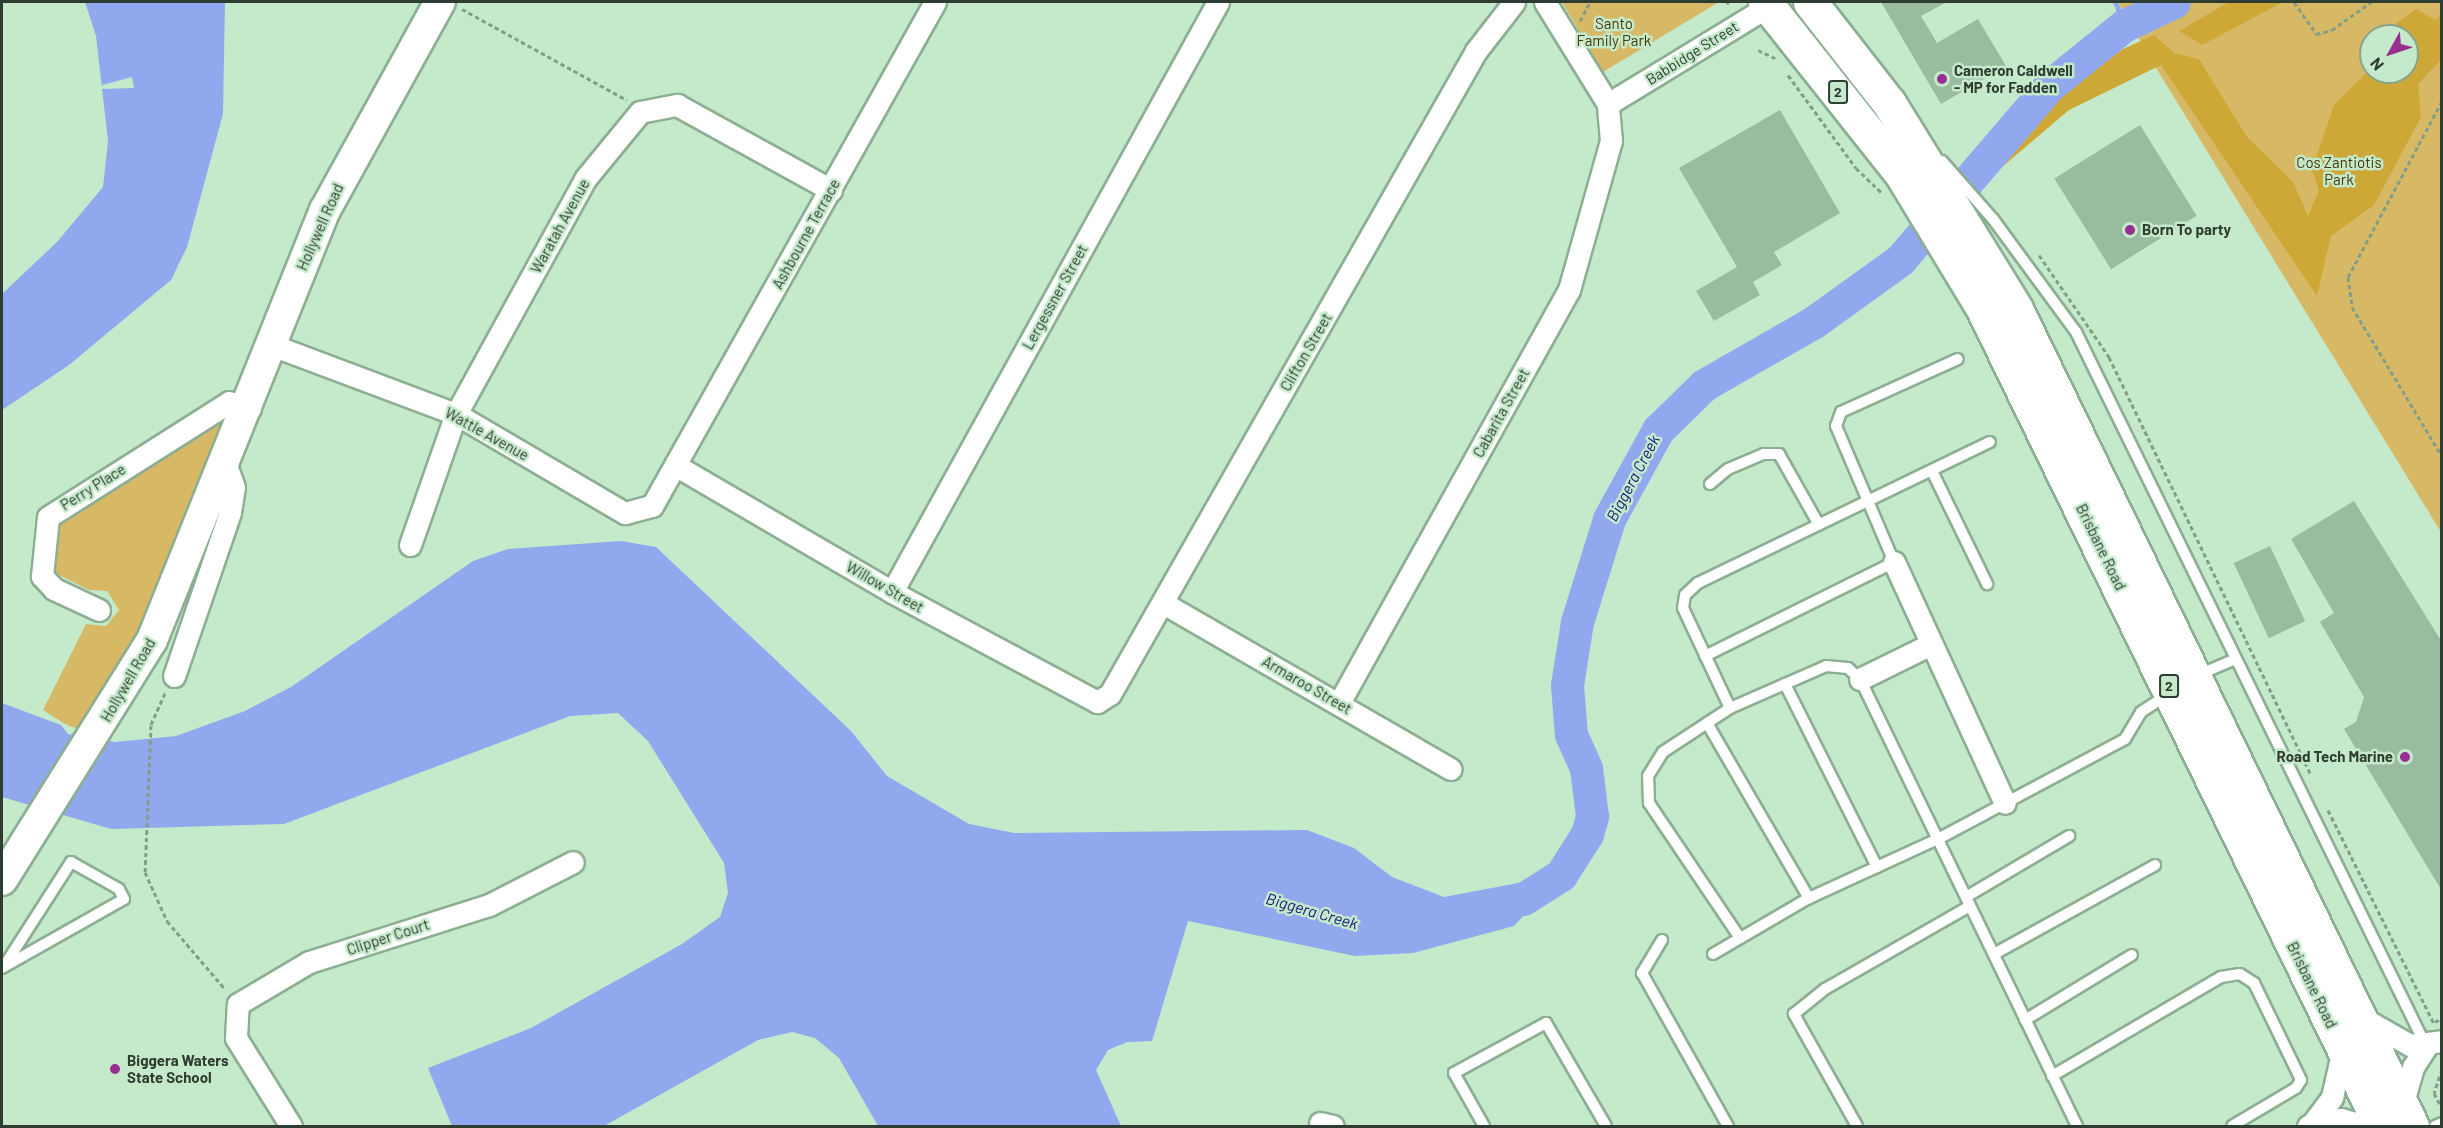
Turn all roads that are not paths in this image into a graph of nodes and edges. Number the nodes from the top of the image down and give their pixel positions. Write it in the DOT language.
graph roads {
  1 [pos="935,2"];
  2 [pos="1218,2"];
  3 [pos="1514,2"];
  4 [pos="1545,2"];
  5 [pos="1810,2"];
  6 [pos="447,3"];
  7 [pos="1770,3"];
  8 [pos="1608,104"];
  9 [pos="1916,177"];
  10 [pos="831,190"];
  11 [pos="1971,232"];
  12 [pos="272,345"];
  13 [pos="1958,359"];
  14 [pos="250,408"];
  15 [pos="456,414"];
  16 [pos="1990,442"];
  17 [pos="226,465"];
  18 [pos="675,465"];
  19 [pos="1932,471"];
  20 [pos="1710,484"];
  21 [pos="1868,501"];
  22 [pos="1819,525"];
  23 [pos="410,545"];
  24 [pos="1894,562"];
  25 [pos="1987,584"];
  26 [pos="892,592"];
  27 [pos="1163,603"];
  28 [pos="99,610"];
  29 [pos="1932,644"];
  30 [pos="1705,656"];
  31 [pos="2234,660"];
  32 [pos="174,676"];
  33 [pos="1860,679"];
  34 [pos="1785,684"];
  35 [pos="2184,684"];
  36 [pos="1097,702"];
  37 [pos="1339,704"];
  38 [pos="1730,708"];
  39 [pos="1707,723"];
  40 [pos="1451,769"];
  41 [pos="2005,803"];
  42 [pos="2069,836"];
  43 [pos="1938,839"];
  44 [pos="573,862"];
  45 [pos="2155,865"];
  46 [pos="1877,867"];
  47 [pos="2,880"];
  48 [pos="1809,898"];
  49 [pos="1968,901"];
  50 [pos="1740,938"];
  51 [pos="1662,940"];
  52 [pos="1713,954"];
  53 [pos="1994,954"];
  54 [pos="2132,955"];
  55 [pos="3,967"];
  56 [pos="2363,1018"];
  57 [pos="2025,1020"];
  58 [pos="2434,1037"];
  59 [pos="2343,1048"];
  60 [pos="2052,1076"];
  61 [pos="2398,1120"];
  62 [pos="2442,1123"];
  63 [pos="2310,1125"];
  64 [pos="291,1126"];
  65 [pos="1484,1126"];
  66 [pos="1606,1126"];
  67 [pos="1728,1126"];
  68 [pos="1857,1126"];
  69 [pos="2077,1126"];
  70 [pos="2232,1126"];
  71 [pos="2366,1126"];
  72 [pos="2434,1126"];
  1 -- 10 [label="street, Ashbourne Terrace"];
  2 -- 26 [label="street, Lergessner Street"];
  3 -- 27 [label="street, Clifton Street"];
  4 -- 8 [label="street"];
  5 -- 9 [label="highway, Brisbane Road / 2"];
  6 -- 12 [label="main road, Hollywell Road"];
  7 -- 8 [label="street, Babbidge Street"];
  7 -- 9 [label="highway, Brisbane Road / 2"];
  8 -- 37 [label="street, Cabarita Street"];
  9 -- 11 [label="highway, Brisbane Road / 2"];
  9 -- 11 [label="lane, Brisbane Road"];
  10 -- 15 [label="street, Waratah Avenue"];
  10 -- 18 [label="street, Ashbourne Terrace"];
  11 -- 31 [label="lane, Brisbane Road"];
  11 -- 35 [label="highway, Brisbane Road / 2"];
  12 -- 14 [label="main road, Hollywell Road"];
  12 -- 15 [label="street, Wattle Avenue"];
  13 -- 21 [label="lane"];
  14 -- 17 [label="main road, Hollywell Road"];
  14 -- 28 [label="street, Perry Place"];
  15 -- 18 [label="street, Wattle Avenue"];
  15 -- 23 [label="street, Waratah Avenue"];
  16 -- 19 [label="lane"];
  17 -- 32 [label="street"];
  17 -- 47 [label="main road, Hollywell Road"];
  18 -- 26 [label="street, Willow Street"];
  19 -- 21 [label="lane"];
  19 -- 25 [label="lane"];
  20 -- 22 [label="lane"];
  21 -- 22 [label="lane"];
  21 -- 24 [label="lane"];
  22 -- 30 [label="lane"];
  24 -- 29 [label="street"];
  24 -- 30 [label="lane"];
  26 -- 36 [label="street, Willow Street"];
  27 -- 36 [label="street, Clifton Street"];
  27 -- 37 [label="street, Armaroo Street"];
  29 -- 33 [label="street"];
  29 -- 41 [label="street"];
  30 -- 38 [label="lane"];
  31 -- 35 [label="lane"];
  31 -- 58 [label="lane, Brisbane Road"];
  33 -- 34 [label="lane"];
  33 -- 43 [label="lane"];
  34 -- 38 [label="lane"];
  34 -- 46 [label="lane"];
  35 -- 41 [label="lane"];
  35 -- 56 [label="highway, Brisbane Road / 2"];
  35 -- 59 [label="highway, Brisbane Road / 2"];
  37 -- 40 [label="street, Armaroo Street"];
  38 -- 39 [label="lane"];
  39 -- 48 [label="lane"];
  39 -- 50 [label="lane"];
  41 -- 43 [label="lane"];
  42 -- 49 [label="lane"];
  43 -- 46 [label="lane"];
  43 -- 49 [label="lane"];
  44 -- 64 [label="street, Clipper Court"];
  45 -- 53 [label="lane"];
  46 -- 48 [label="lane"];
  48 -- 50 [label="lane"];
  49 -- 53 [label="lane"];
  49 -- 68 [label="lane"];
  50 -- 52 [label="lane"];
  51 -- 67 [label="lane"];
  53 -- 57 [label="lane"];
  54 -- 57 [label="lane"];
  55 -- 55 [label="lane"];
  56 -- 58 [label="street"];
  56 -- 61 [label="highway, Brisbane Road / 2"];
  57 -- 60 [label="lane"];
  58 -- 61 [label="street"];
  59 -- 61 [label="highway, Brisbane Road / 2"];
  59 -- 63 [label="street"];
  60 -- 69 [label="lane"];
  60 -- 70 [label="lane"];
  62 -- 72 [label="lane"];
  63 -- 71 [label="street"];
  65 -- 66 [label="lane"];
}
